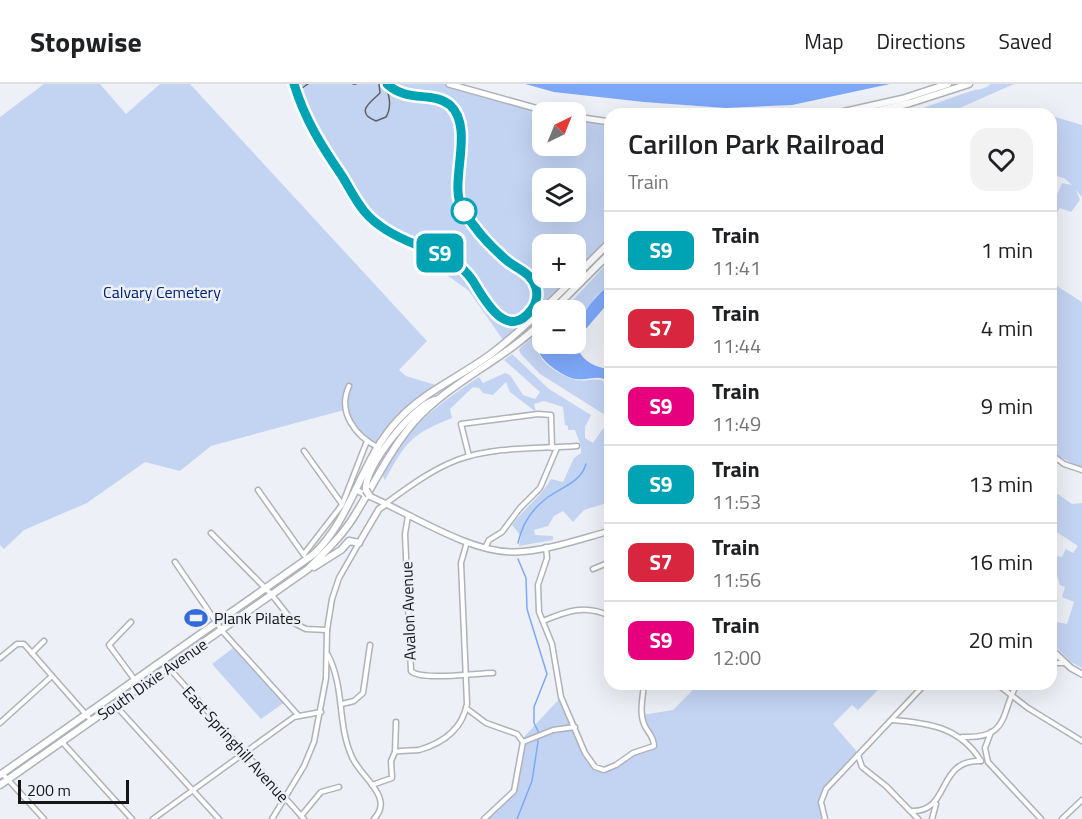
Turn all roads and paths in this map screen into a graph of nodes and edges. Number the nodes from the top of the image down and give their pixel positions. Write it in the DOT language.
graph roads {
  1 [pos="448,84"];
  2 [pos="948,84"];
  3 [pos="969,84"];
  4 [pos="532,107"];
  5 [pos="862,108"];
  6 [pos="890,108"];
  7 [pos="586,118"];
  8 [pos="604,121"];
  9 [pos="604,248"];
  10 [pos="604,259"];
  11 [pos="586,266"];
  12 [pos="564,288"];
  13 [pos="563,300"];
  14 [pos="532,330"];
  15 [pos="349,386"];
  16 [pos="438,399"];
  17 [pos="367,441"];
  18 [pos="577,446"];
  19 [pos="380,448"];
  20 [pos="555,448"];
  21 [pos="304,452"];
  22 [pos="469,456"];
  23 [pos="1057,459"];
  24 [pos="1082,470"];
  25 [pos="258,490"];
  26 [pos="356,490"];
  27 [pos="368,494"];
  28 [pos="385,504"];
  29 [pos="344,507"];
  30 [pos="408,516"];
  31 [pos="604,532"];
  32 [pos="211,533"];
  33 [pos="467,542"];
  34 [pos="359,543"];
  35 [pos="546,547"];
  36 [pos="485,548"];
  37 [pos="305,556"];
  38 [pos="175,562"];
  39 [pos="604,564"];
  40 [pos="308,569"];
  41 [pos="593,569"];
  42 [pos="265,589"];
  43 [pos="272,595"];
  44 [pos="604,614"];
  45 [pos="542,621"];
  46 [pos="131,622"];
  47 [pos="217,622"];
  48 [pos="222,630"];
  49 [pos="327,630"];
  50 [pos="44,641"];
  51 [pos="370,645"];
  52 [pos="32,653"];
  53 [pos="328,654"];
  54 [pos="1057,655"];
  55 [pos="0,658"];
  56 [pos="1057,663"];
  57 [pos="1065,663"];
  58 [pos="169,668"];
  59 [pos="492,673"];
  60 [pos="466,674"];
  61 [pos="1082,674"];
  62 [pos="52,676"];
  63 [pos="135,680"];
  64 [pos="141,687"];
  65 [pos="644,690"];
  66 [pos="919,690"];
  67 [pos="1005,690"];
  68 [pos="1014,690"];
  69 [pos="1012,695"];
  70 [pos="117,703"];
  71 [pos="342,704"];
  72 [pos="466,708"];
  73 [pos="321,712"];
  74 [pos="298,715"];
  75 [pos="88,717"];
  76 [pos="891,720"];
  77 [pos="396,722"];
  78 [pos="0,723"];
  79 [pos="575,727"];
  80 [pos="991,732"];
  81 [pos="961,737"];
  82 [pos="70,738"];
  83 [pos="1082,741"];
  84 [pos="523,742"];
  85 [pos="63,743"];
  86 [pos="245,752"];
  87 [pos="395,752"];
  88 [pos="859,754"];
  89 [pos="981,761"];
  90 [pos="988,762"];
  91 [pos="849,765"];
  92 [pos="862,767"];
  93 [pos="1,774"];
  94 [pos="8,780"];
  95 [pos="0,785"];
  96 [pos="372,785"];
  97 [pos="339,787"];
  98 [pos="192,790"];
  99 [pos="286,797"];
  100 [pos="1082,800"];
  101 [pos="936,803"];
  102 [pos="912,811"];
  103 [pos="303,818"];
  104 [pos="44,819"];
  105 [pos="132,819"];
  106 [pos="153,819"];
  107 [pos="219,819"];
  108 [pos="272,819"];
  109 [pos="374,819"];
  110 [pos="484,819"];
  111 [pos="825,819"];
  112 [pos="918,819"];
  113 [pos="932,819"];
  114 [pos="1041,819"];
  115 [pos="1062,819"];
  1 -- 4 [label="main road"];
  2 -- 5 [label="main road"];
  3 -- 6 [label="main road"];
  7 -- 8 [label="main road"];
  9 -- 11 [label="main road"];
  10 -- 13 [label="main road"];
  12 -- 19 [label="main road"];
  14 -- 16 [label="main road"];
  15 -- 17 [label="street"];
  16 -- 19 [label="main road"];
  16 -- 40 [label="main road, South Dixie Avenue"];
  17 -- 19 [label="street"];
  17 -- 29 [label="street"];
  18 -- 20 [label="street"];
  19 -- 26 [label="main road, South Dixie Avenue"];
  19 -- 27 [label="main road"];
  20 -- 22 [label="street"];
  20 -- 22 [label="street"];
  20 -- 36 [label="street"];
  21 -- 29 [label="street"];
  22 -- 28 [label="street"];
  23 -- 24 [label="street"];
  25 -- 37 [label="street"];
  26 -- 27 [label="main road"];
  26 -- 29 [label="main road, South Dixie Avenue"];
  27 -- 28 [label="main road"];
  28 -- 30 [label="main road"];
  28 -- 34 [label="main road"];
  29 -- 37 [label="main road, South Dixie Avenue"];
  30 -- 33 [label="main road"];
  30 -- 60 [label="street, Avalon Avenue"];
  31 -- 35 [label="main road"];
  32 -- 42 [label="street"];
  33 -- 36 [label="main road"];
  33 -- 60 [label="street"];
  34 -- 40 [label="main road"];
  34 -- 49 [label="street"];
  35 -- 36 [label="main road"];
  35 -- 45 [label="street"];
  37 -- 42 [label="main road, South Dixie Avenue"];
  38 -- 47 [label="street"];
  39 -- 41 [label="street"];
  40 -- 43 [label="main road, South Dixie Avenue"];
  42 -- 43 [label="street"];
  42 -- 47 [label="main road, South Dixie Avenue"];
  43 -- 48 [label="main road, South Dixie Avenue"];
  43 -- 49 [label="street"];
  44 -- 45 [label="street"];
  45 -- 79 [label="street"];
  46 -- 63 [label="street"];
  47 -- 48 [label="street"];
  47 -- 63 [label="main road, South Dixie Avenue"];
  48 -- 58 [label="main road, South Dixie Avenue"];
  48 -- 74 [label="street"];
  49 -- 53 [label="street"];
  50 -- 52 [label="street"];
  51 -- 71 [label="street"];
  52 -- 55 [label="street"];
  52 -- 62 [label="street"];
  53 -- 71 [label="street"];
  53 -- 73 [label="street"];
  54 -- 57 [label="main road"];
  56 -- 57 [label="street"];
  57 -- 61 [label="main road"];
  58 -- 64 [label="main road, South Dixie Avenue"];
  58 -- 86 [label="street, East Springhill Avenue"];
  59 -- 60 [label="street"];
  60 -- 72 [label="street"];
  62 -- 75 [label="street"];
  62 -- 78 [label="street"];
  63 -- 64 [label="street"];
  63 -- 75 [label="main road, South Dixie Avenue"];
  64 -- 70 [label="main road, South Dixie Avenue"];
  65 -- 79 [label="street"];
  66 -- 76 [label="street"];
  67 -- 69 [label="street"];
  68 -- 69 [label="street"];
  69 -- 80 [label="street"];
  69 -- 83 [label="street"];
  70 -- 75 [label="main road"];
  70 -- 82 [label="main road, South Dixie Avenue"];
  70 -- 98 [label="street"];
  71 -- 96 [label="street"];
  72 -- 84 [label="street"];
  72 -- 87 [label="street"];
  73 -- 74 [label="street"];
  73 -- 99 [label="street"];
  74 -- 86 [label="street"];
  75 -- 82 [label="main road"];
  75 -- 93 [label="main road, South Dixie Avenue"];
  76 -- 81 [label="street"];
  76 -- 88 [label="street"];
  77 -- 87 [label="street"];
  79 -- 84 [label="street"];
  80 -- 81 [label="street"];
  80 -- 90 [label="street"];
  81 -- 89 [label="street"];
  82 -- 85 [label="main road, South Dixie Avenue"];
  84 -- 110 [label="street"];
  85 -- 94 [label="main road, South Dixie Avenue"];
  85 -- 105 [label="street"];
  86 -- 98 [label="street"];
  86 -- 99 [label="street, East Springhill Avenue"];
  87 -- 96 [label="street"];
  88 -- 91 [label="street"];
  88 -- 92 [label="street"];
  89 -- 90 [label="street"];
  89 -- 101 [label="street"];
  90 -- 114 [label="street"];
  91 -- 92 [label="street"];
  91 -- 111 [label="street"];
  92 -- 102 [label="street"];
  93 -- 94 [label="street"];
  94 -- 95 [label="main road, South Dixie Avenue"];
  94 -- 104 [label="street"];
  96 -- 109 [label="street"];
  97 -- 103 [label="street"];
  98 -- 106 [label="street"];
  98 -- 107 [label="street"];
  99 -- 103 [label="street, East Springhill Avenue"];
  99 -- 108 [label="street"];
  100 -- 115 [label="street"];
  101 -- 102 [label="street"];
  101 -- 113 [label="street"];
  102 -- 112 [label="street"];
}
